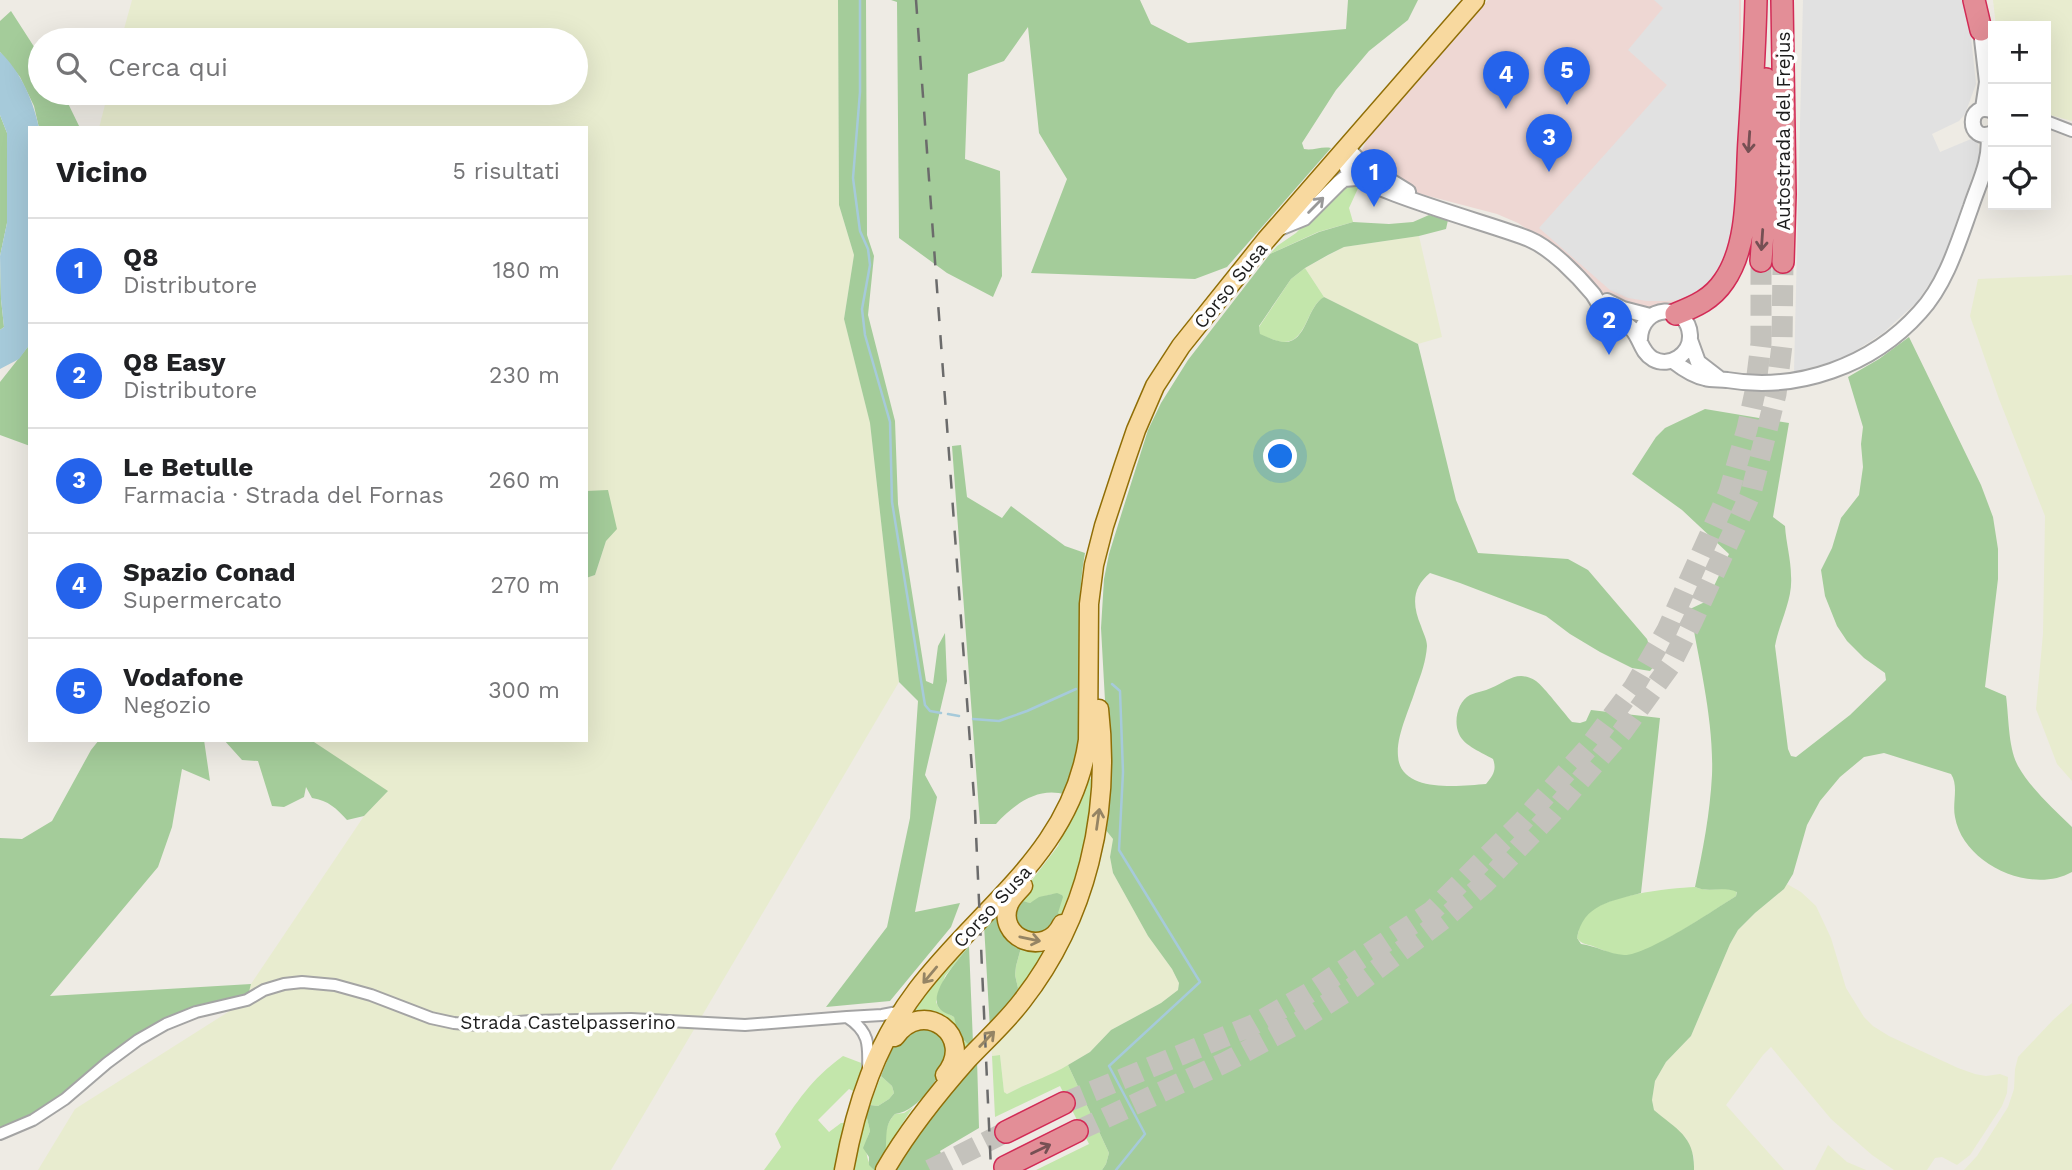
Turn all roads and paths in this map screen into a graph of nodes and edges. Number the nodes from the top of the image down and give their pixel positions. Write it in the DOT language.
graph roads {
  1 [pos="1475,0"];
  2 [pos="1756,0"];
  3 [pos="1765,0"];
  4 [pos="1782,0"];
  5 [pos="1792,0"];
  6 [pos="1976,0"];
  7 [pos="1981,30"];
  8 [pos="1988,110"];
  9 [pos="2051,123"];
  10 [pos="2072,131"];
  11 [pos="1988,134"];
  12 [pos="1346,147"];
  13 [pos="1989,147"];
  14 [pos="1784,156"];
  15 [pos="1356,178"];
  16 [pos="1416,200"];
  17 [pos="1274,230"];
  18 [pos="1761,261"];
  19 [pos="1783,262"];
  20 [pos="1593,294"];
  21 [pos="1676,314"];
  22 [pos="1650,316"];
  23 [pos="1640,339"];
  24 [pos="1690,340"];
  25 [pos="1673,361"];
  26 [pos="1721,379"];
  27 [pos="1089,625"];
  28 [pos="1058,827"];
  29 [pos="1090,864"];
  30 [pos="903,1011"];
  31 [pos="847,1017"];
  32 [pos="868,1077"];
  33 [pos="1064,1103"];
  34 [pos="1077,1131"];
  35 [pos="1006,1132"];
  36 [pos="0,1134"];
  37 [pos="908,1134"];
  38 [pos="1005,1167"];
  39 [pos="844,1170"];
  40 [pos="885,1170"];
  1 -- 12 [label="main road, Corso Susa"];
  2 -- 21 [label="highway, one-way"];
  3 -- 18 [label="highway, Autostrada del Frejus, one-way"];
  4 -- 14 [label="highway, Autostrada del Frejus"];
  5 -- 14 [label="highway"];
  6 -- 7 [label="highway"];
  7 -- 8 [label="street"];
  8 -- 11 [label="street"];
  9 -- 10 [label="street"];
  12 -- 15 [label="street"];
  12 -- 16 [label="street"];
  12 -- 17 [label="main road, Corso Susa"];
  13 -- 26 [label="street"];
  14 -- 19 [label="highway, Autostrada del Frejus"];
  15 -- 16 [label="street"];
  17 -- 15 [label="street, one-way"];
  16 -- 20 [label="street"];
  17 -- 27 [label="main road, Corso Susa"];
  20 -- 22 [label="street"];
  20 -- 23 [label="street"];
  21 -- 22 [label="street"];
  21 -- 24 [label="street"];
  22 -- 23 [label="street"];
  23 -- 25 [label="street"];
  24 -- 25 [label="street"];
  24 -- 26 [label="street"];
  25 -- 26 [label="street"];
  27 -- 28 [label="main road, Corso Susa"];
  29 -- 27 [label="main road, Corso Susa, one-way"];
  28 -- 29 [label="main road, one-way"];
  28 -- 30 [label="main road, Corso Susa, one-way"];
  37 -- 29 [label="main road, Corso Susa, one-way"];
  30 -- 31 [label="street, Strada Castelpasserino"];
  30 -- 32 [label="main road, Corso Susa"];
  31 -- 32 [label="street"];
  31 -- 36 [label="street, Strada Castelpasserino"];
  32 -- 37 [label="main road"];
  32 -- 39 [label="main road, Corso Susa"];
  33 -- 35 [label="highway"];
  38 -- 34 [label="highway, one-way"];
  37 -- 40 [label="main road, Corso Susa"];
}
